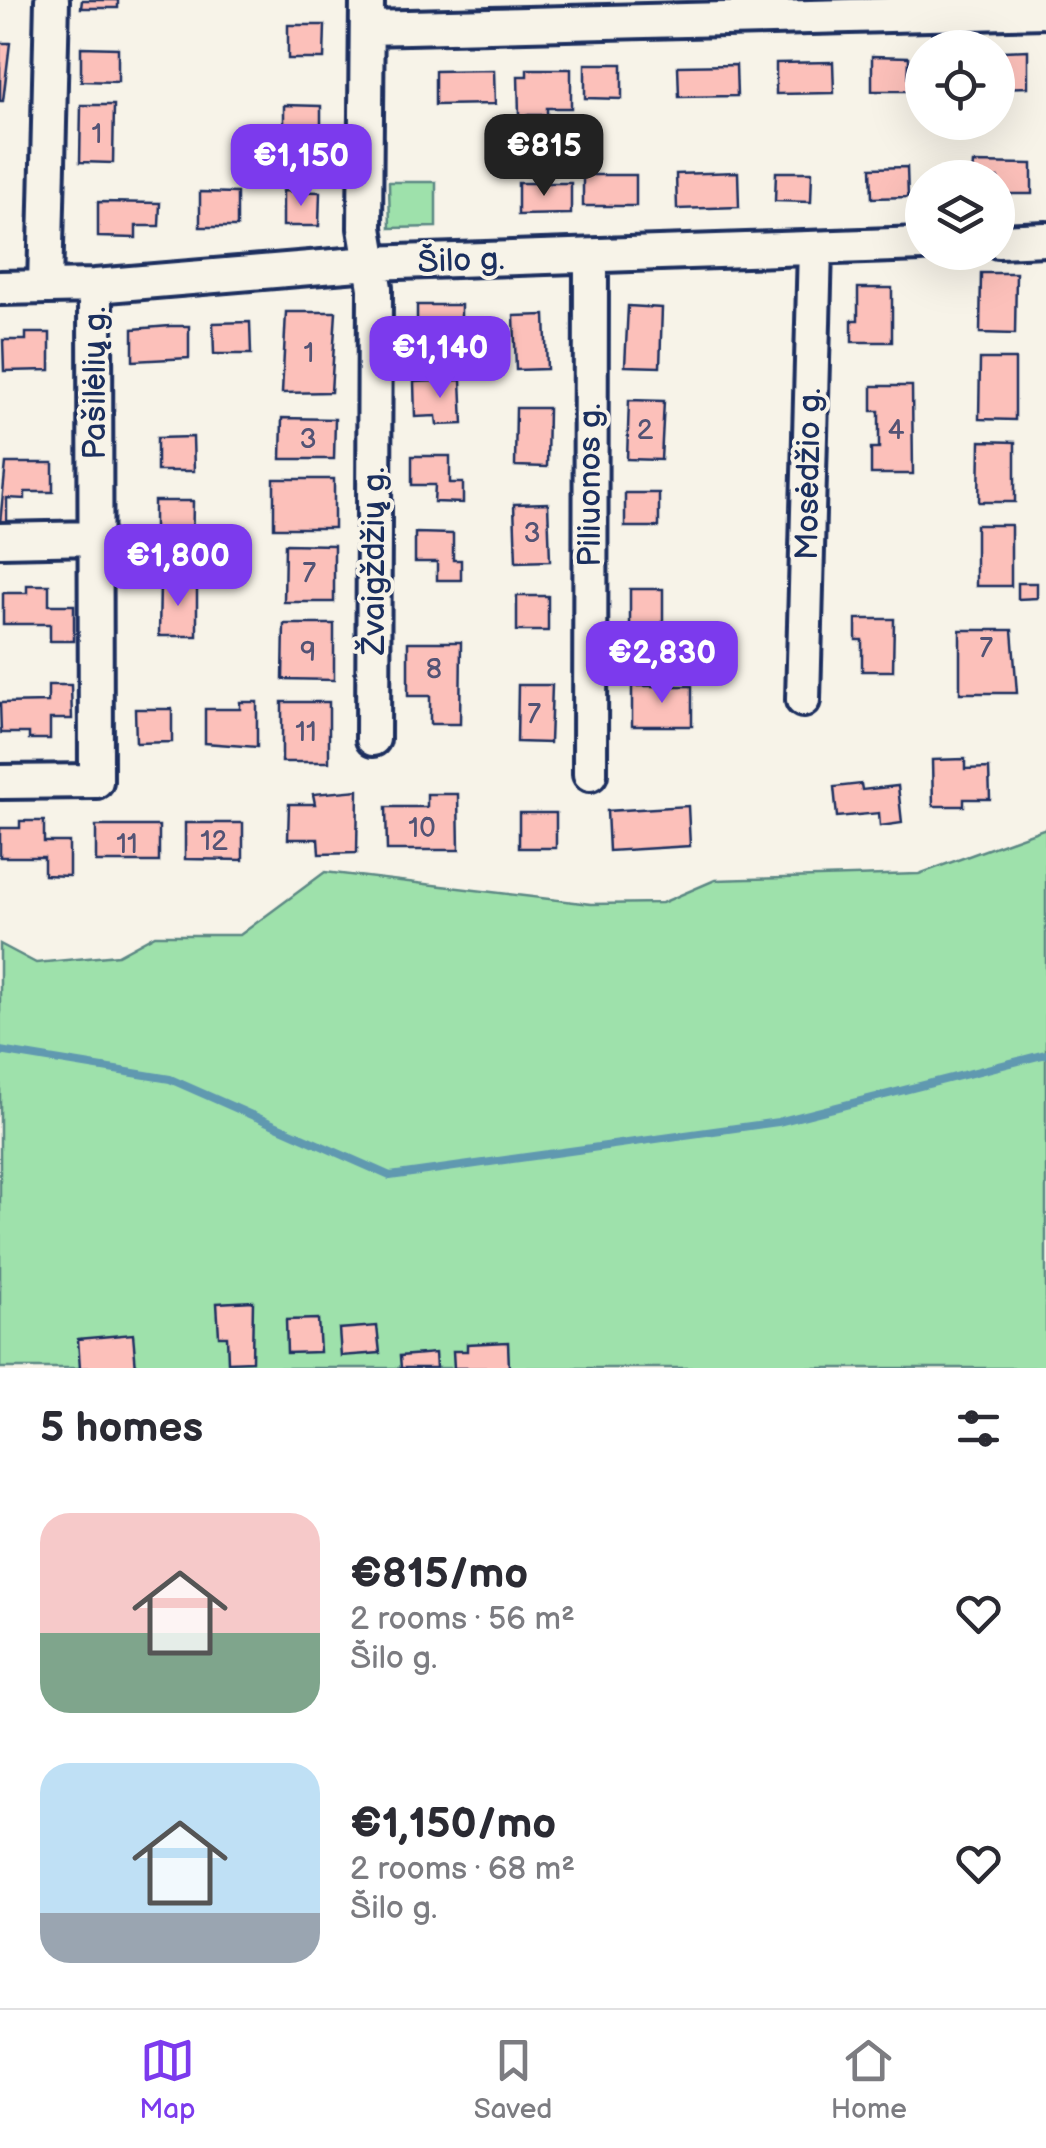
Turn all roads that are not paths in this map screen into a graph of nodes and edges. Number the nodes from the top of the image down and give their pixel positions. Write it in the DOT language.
graph roads {
  1 [pos="52,0"];
  2 [pos="1046,11"];
  3 [pos="367,14"];
  4 [pos="1046,239"];
  5 [pos="1015,240"];
  6 [pos="905,245"];
  7 [pos="815,248"];
  8 [pos="591,257"];
  9 [pos="370,263"];
  10 [pos="95,286"];
  11 [pos="46,287"];
  12 [pos="0,288"];
  13 [pos="95,538"];
  14 [pos="0,540"];
  15 [pos="803,700"];
  16 [pos="373,739"];
  17 [pos="590,774"];
  18 [pos="0,782"];
  1 -- 11 [label="street"];
  2 -- 3 [label="street"];
  3 -- 9 [label="street, Žvaigždžių g."];
  4 -- 5 [label="street"];
  6 -- 7 [label="street, Šilo g."];
  7 -- 8 [label="street, Šilo g."];
  7 -- 15 [label="street, Mosėdžio g."];
  8 -- 9 [label="street, Šilo g."];
  8 -- 17 [label="street, Piliuonos g."];
  9 -- 10 [label="street, Šilo g."];
  9 -- 16 [label="street, Žvaigždžių g."];
  10 -- 11 [label="street, Šilo g."];
  10 -- 13 [label="street, Pašilėlių g."];
  11 -- 12 [label="street, Šilo g."];
  13 -- 14 [label="street"];
  13 -- 18 [label="street, Pašilėlių g."];
}
